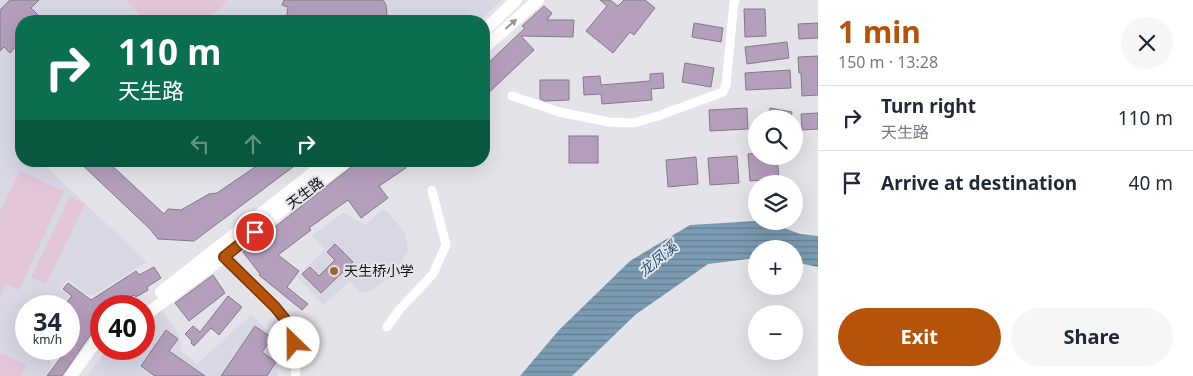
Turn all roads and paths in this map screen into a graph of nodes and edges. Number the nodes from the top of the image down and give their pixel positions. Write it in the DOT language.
graph roads {
  1 [pos="516,0"];
  2 [pos="538,0"];
  3 [pos="735,0"];
  4 [pos="490,25"];
  5 [pos="490,43"];
  6 [pos="512,96"];
  7 [pos="321,167"];
  8 [pos="339,167"];
  9 [pos="432,190"];
  10 [pos="220,253"];
  11 [pos="155,297"];
  12 [pos="155,307"];
  13 [pos="387,327"];
  14 [pos="90,349"];
  15 [pos="92,360"];
  16 [pos="70,376"];
  17 [pos="80,376"];
  18 [pos="295,376"];
  1 -- 4 [label="highway"];
  5 -- 2 [label="highway, one-way"];
  3 -- 6 [label="street"];
  7 -- 10 [label="highway, 天生路"];
  8 -- 10 [label="highway, 天生路"];
  9 -- 13 [label="street"];
  10 -- 11 [label="highway, 天生路"];
  10 -- 12 [label="highway, 天生路"];
  10 -- 18 [label="street"];
  14 -- 16 [label="highway"];
  15 -- 17 [label="highway"];
}
